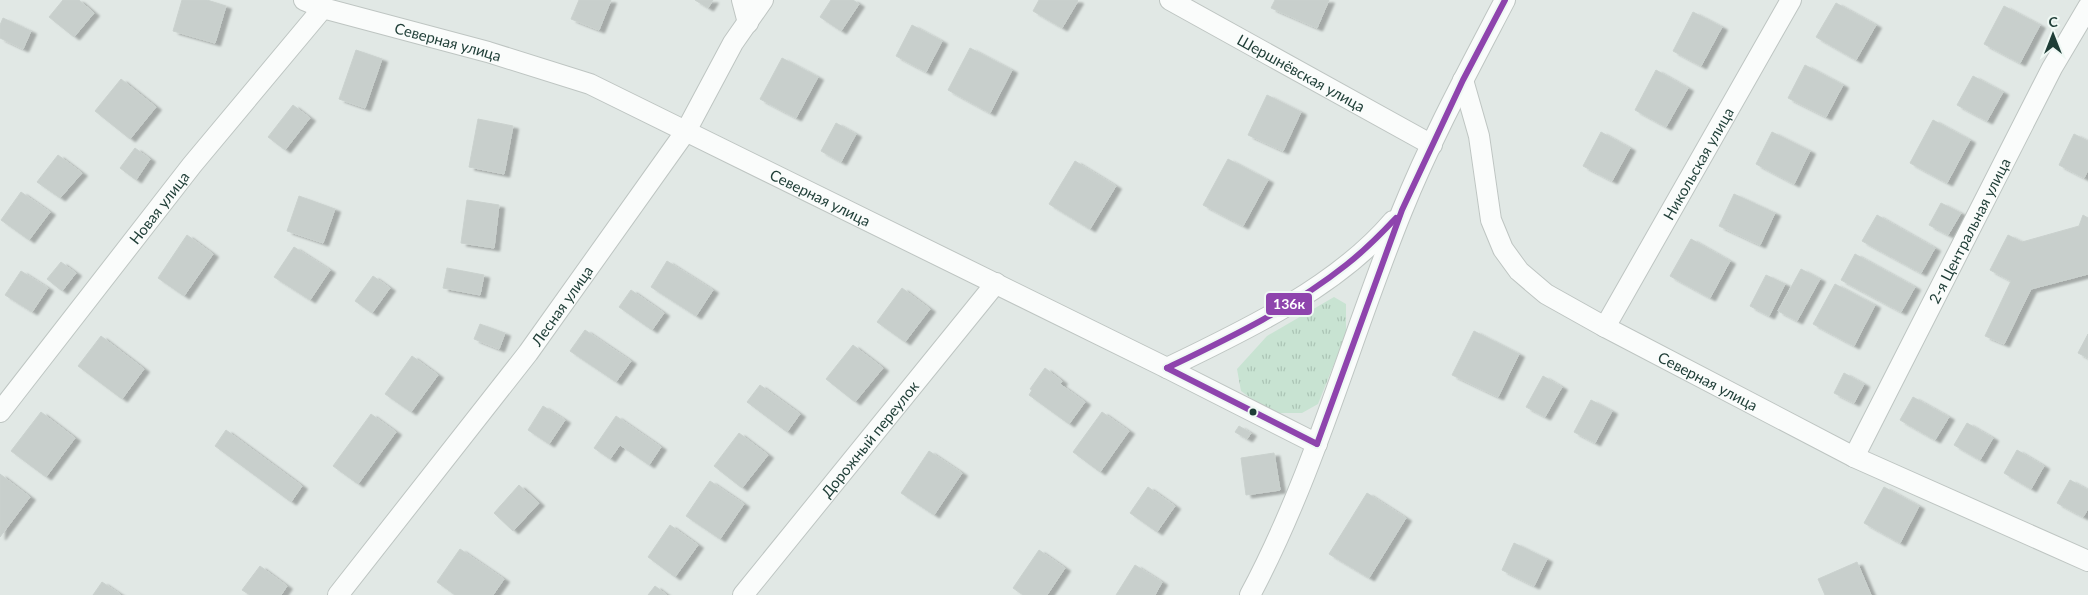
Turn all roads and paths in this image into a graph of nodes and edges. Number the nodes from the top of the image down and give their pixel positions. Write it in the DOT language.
graph roads {
  1 [pos="304,0"];
  2 [pos="742,0"];
  3 [pos="764,0"];
  4 [pos="1170,0"];
  5 [pos="1505,0"];
  6 [pos="1791,0"];
  7 [pos="2088,7"];
  8 [pos="323,8"];
  9 [pos="748,23"];
  10 [pos="1463,80"];
  11 [pos="686,131"];
  12 [pos="1432,145"];
  13 [pos="1402,210"];
  14 [pos="996,283"];
  15 [pos="1605,327"];
  16 [pos="1167,368"];
  17 [pos="0,412"];
  18 [pos="1317,444"];
  19 [pos="1854,457"];
  20 [pos="2088,561"];
  21 [pos="338,595"];
  22 [pos="742,595"];
  23 [pos="1250,595"];
  1 -- 8 [label="street, Северная улица"];
  2 -- 9 [label="street"];
  3 -- 9 [label="street, Лесная улица"];
  4 -- 12 [label="street, Шершнёвская улица"];
  5 -- 10 [label="street"];
  6 -- 15 [label="street, Никольская улица"];
  7 -- 19 [label="street, 2-я Центральная улица"];
  8 -- 11 [label="street, Северная улица"];
  8 -- 17 [label="street, Новая улица"];
  9 -- 11 [label="street, Лесная улица"];
  10 -- 12 [label="street"];
  10 -- 15 [label="street, Северная улица"];
  11 -- 14 [label="street, Северная улица"];
  11 -- 21 [label="street, Лесная улица"];
  12 -- 13 [label="street"];
  13 -- 16 [label="street"];
  13 -- 18 [label="street"];
  14 -- 16 [label="street, Северная улица"];
  14 -- 22 [label="street, Дорожный переулок"];
  15 -- 19 [label="street, Северная улица"];
  16 -- 18 [label="street, Северная улица"];
  18 -- 23 [label="street"];
  19 -- 20 [label="street, Северная улица"];
}
